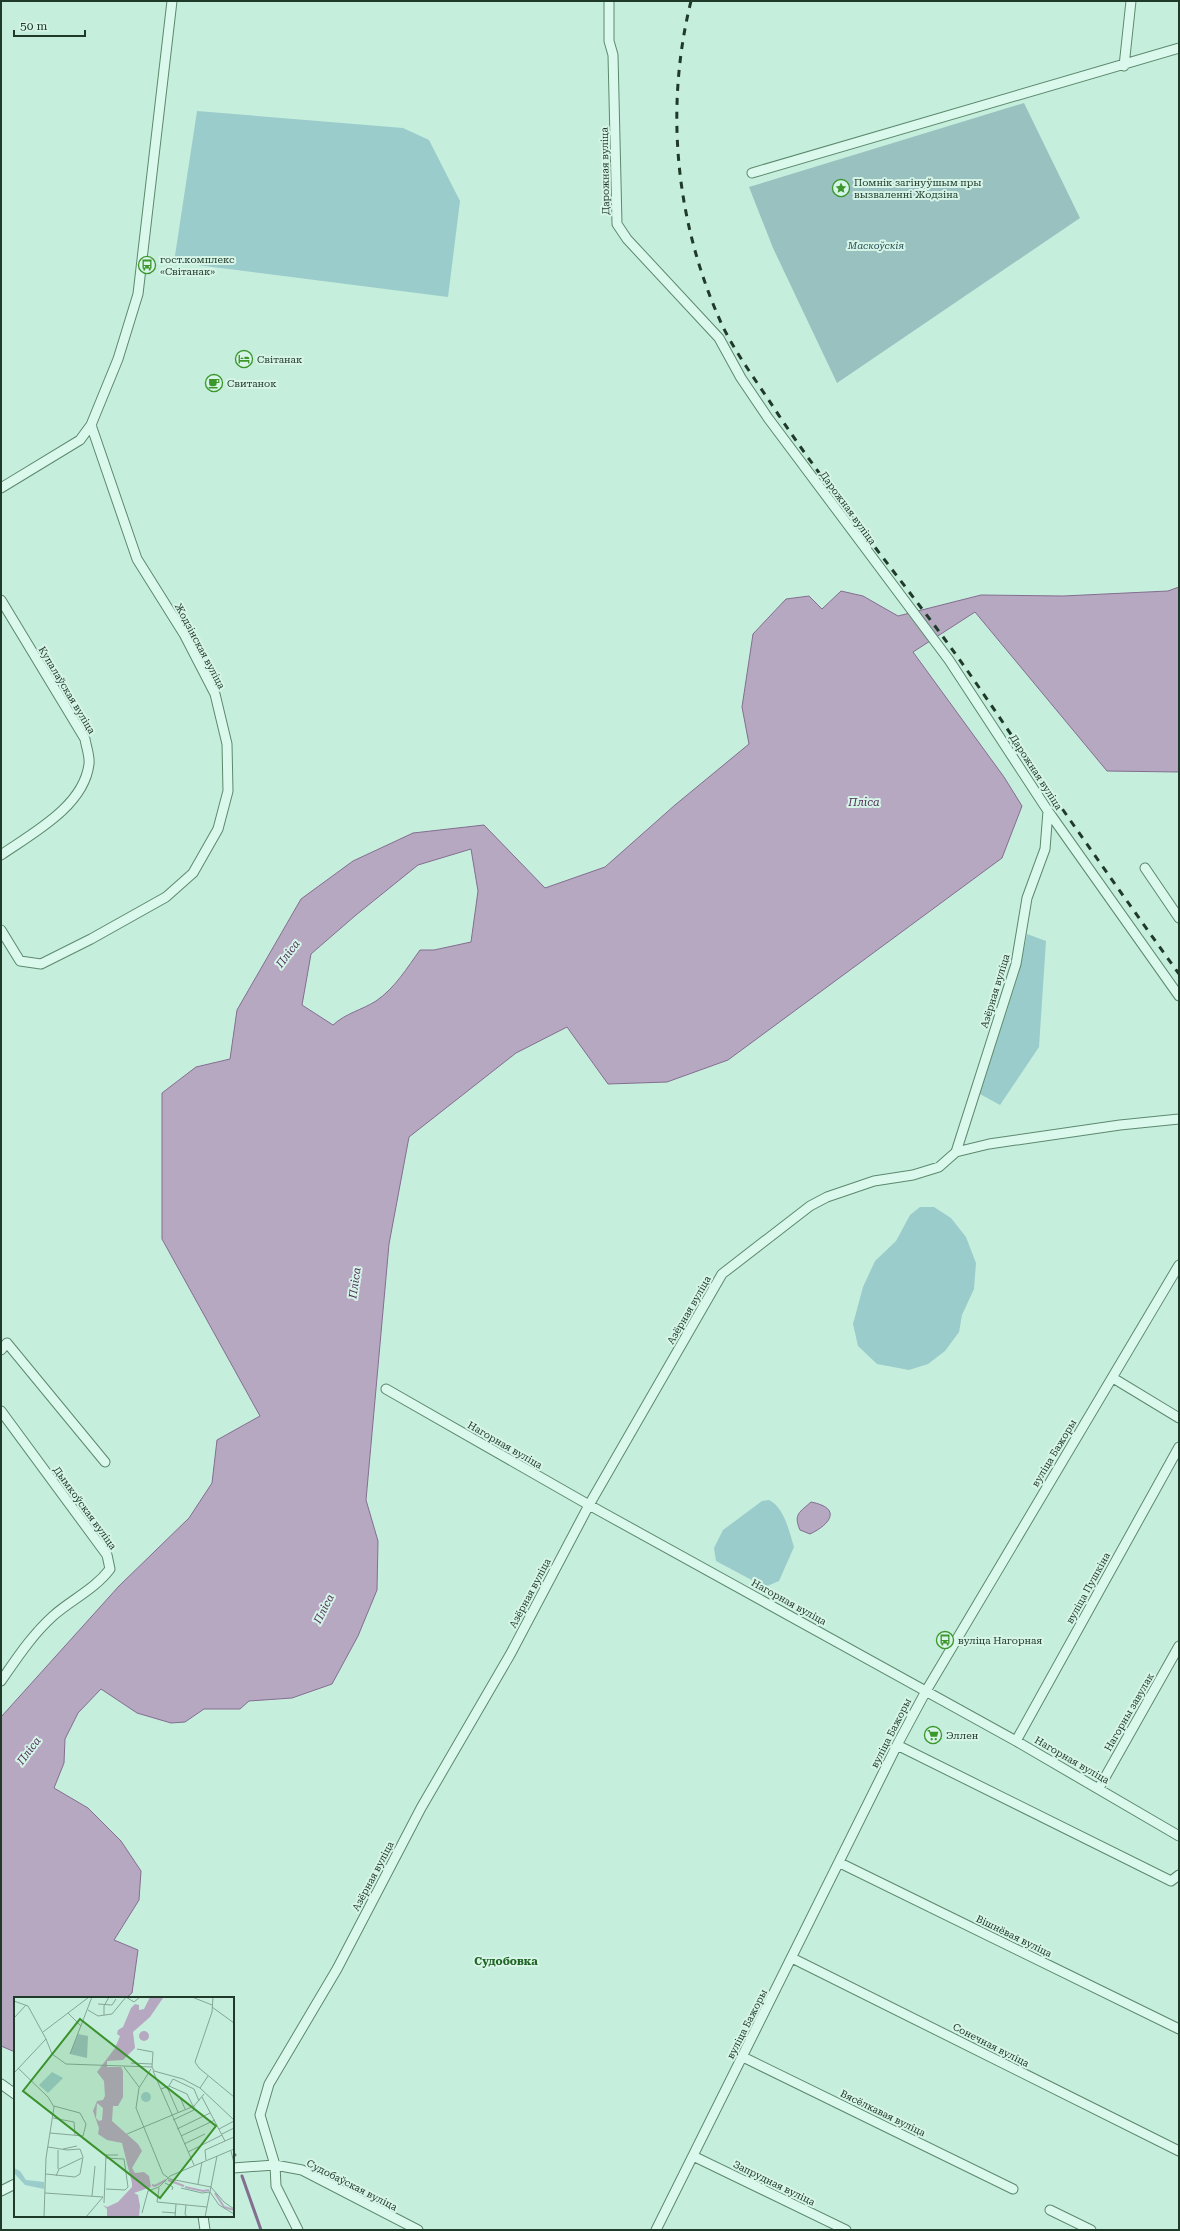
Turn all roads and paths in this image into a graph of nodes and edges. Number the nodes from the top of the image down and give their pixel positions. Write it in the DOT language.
graph roads {
  1 [pos="172,1"];
  2 [pos="609,1"];
  3 [pos="1131,1"];
  4 [pos="1179,48"];
  5 [pos="1124,66"];
  6 [pos="752,174"];
  7 [pos="91,425"];
  8 [pos="1,488"];
  9 [pos="1,600"];
  10 [pos="1048,811"];
  11 [pos="1,855"];
  12 [pos="1145,868"];
  13 [pos="1179,918"];
  14 [pos="1,930"];
  15 [pos="1179,996"];
  16 [pos="1179,1119"];
  17 [pos="956,1152"];
  18 [pos="1179,1265"];
  19 [pos="4,1346"];
  20 [pos="1113,1378"];
  21 [pos="386,1389"];
  22 [pos="1,1411"];
  23 [pos="1179,1418"];
  24 [pos="1179,1447"];
  25 [pos="106,1462"];
  26 [pos="589,1505"];
  27 [pos="1179,1646"];
  28 [pos="1,1681"];
  29 [pos="926,1691"];
  30 [pos="1016,1741"];
  31 [pos="897,1745"];
  32 [pos="1099,1788"];
  33 [pos="1179,1836"];
  34 [pos="840,1863"];
  35 [pos="1179,1875"];
  36 [pos="792,1958"];
  37 [pos="1179,2029"];
  38 [pos="743,2057"];
  39 [pos="1,2084"];
  40 [pos="14,2093"];
  41 [pos="1179,2151"];
  42 [pos="693,2156"];
  43 [pos="275,2164"];
  44 [pos="234,2168"];
  45 [pos="14,2184"];
  46 [pos="1013,2189"];
  47 [pos="1,2191"];
  48 [pos="1050,2210"];
  49 [pos="204,2217"];
  50 [pos="206,2230"];
  51 [pos="298,2230"];
  52 [pos="418,2230"];
  53 [pos="656,2230"];
  54 [pos="846,2230"];
  55 [pos="1091,2230"];
  1 -- 7 [label="street"];
  2 -- 10 [label="street, Дарожная вуліца"];
  3 -- 5 [label="street"];
  4 -- 5 [label="street"];
  5 -- 6 [label="street"];
  7 -- 8 [label="street"];
  7 -- 14 [label="street, Жодзінская вуліца"];
  9 -- 11 [label="street, Купалаўская вуліца"];
  10 -- 15 [label="street, Дарожная вуліца"];
  10 -- 17 [label="street, Азёрная вуліца"];
  12 -- 13 [label="street"];
  16 -- 17 [label="street, Азёрная вуліца"];
  17 -- 26 [label="street, Азёрная вуліца"];
  18 -- 20 [label="street, вуліца Бажоры"];
  19 -- 25 [label="street"];
  20 -- 23 [label="street"];
  20 -- 29 [label="street, вуліца Бажоры"];
  21 -- 26 [label="street, Нагорная вуліца"];
  22 -- 28 [label="street, Дымкоўская вуліца"];
  24 -- 30 [label="street, вуліца Пушкіна"];
  26 -- 29 [label="street, Нагорная вуліца"];
  26 -- 43 [label="street, Азёрная вуліца"];
  27 -- 32 [label="street, Нагорны завулак"];
  29 -- 30 [label="street, Нагорная вуліца"];
  29 -- 31 [label="street, вуліца Бажоры"];
  30 -- 32 [label="street, Нагорная вуліца"];
  31 -- 34 [label="street, вуліца Бажоры"];
  31 -- 35 [label="street"];
  32 -- 33 [label="street, Нагорная вуліца"];
  34 -- 36 [label="street, вуліца Бажоры"];
  34 -- 37 [label="street, Вішнёвая вуліца"];
  36 -- 38 [label="street, вуліца Бажоры"];
  36 -- 41 [label="street, Сонечная вуліца"];
  38 -- 42 [label="street, вуліца Бажоры"];
  38 -- 46 [label="street, Вясёлкавая вуліца"];
  39 -- 40 [label="street"];
  42 -- 53 [label="street, вуліца Бажоры"];
  42 -- 54 [label="street, Запрудная вуліца"];
  43 -- 44 [label="street, Судобаўская вуліца"];
  43 -- 51 [label="street, Азёрная вуліца"];
  43 -- 52 [label="street, Судобаўская вуліца"];
  45 -- 47 [label="street"];
  48 -- 55 [label="street"];
  49 -- 50 [label="street"];
}
